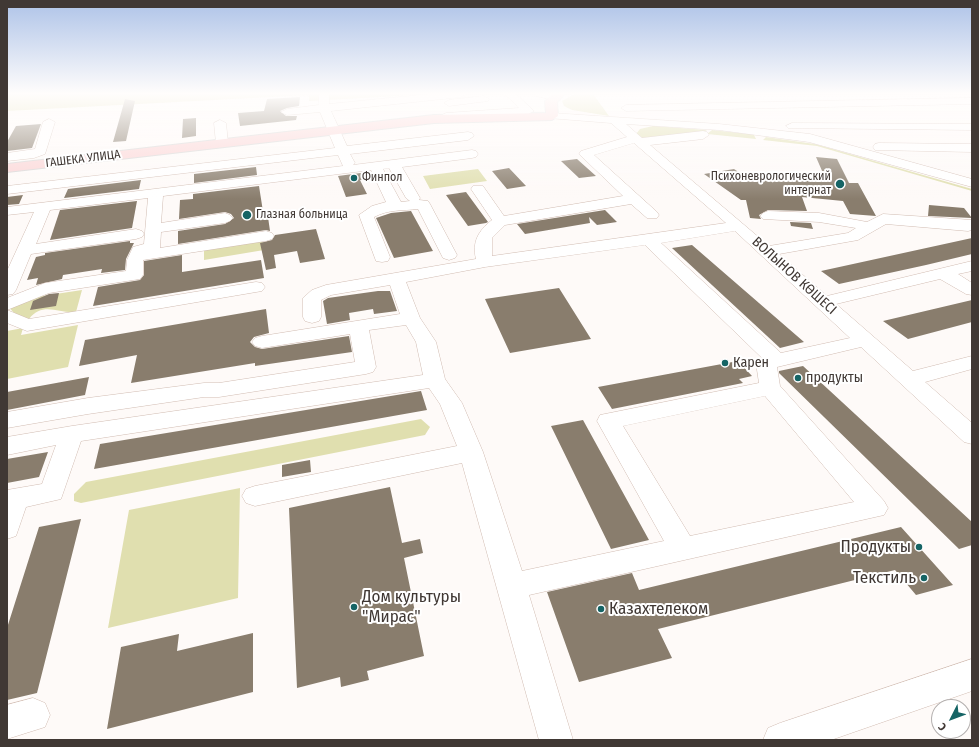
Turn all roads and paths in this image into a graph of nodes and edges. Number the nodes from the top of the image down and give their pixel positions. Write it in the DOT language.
graph roads {
  1 [pos="47,129"];
  2 [pos="221,129"];
  3 [pos="332,129"];
  4 [pos="629,129"];
  5 [pos="755,129"];
  6 [pos="758,129"];
  7 [pos="833,129"];
  8 [pos="468,136"];
  9 [pos="843,137"];
  10 [pos="972,138"];
  11 [pos="638,141"];
  12 [pos="222,143"];
  13 [pos="880,147"];
  14 [pos="972,148"];
  15 [pos="343,151"];
  16 [pos="472,154"];
  17 [pos="972,156"];
  18 [pos="7,157"];
  19 [pos="923,159"];
  20 [pos="393,163"];
  21 [pos="375,166"];
  22 [pos="7,168"];
  23 [pos="350,169"];
  24 [pos="972,170"];
  25 [pos="972,183"];
  26 [pos="478,189"];
  27 [pos="7,190"];
  28 [pos="156,193"];
  29 [pos="972,193"];
  30 [pos="413,198"];
  31 [pos="634,199"];
  32 [pos="395,205"];
  33 [pos="44,207"];
  34 [pos="7,211"];
  35 [pos="652,215"];
  36 [pos="768,216"];
  37 [pos="225,218"];
  38 [pos="500,221"];
  39 [pos="972,225"];
  40 [pos="738,226"];
  41 [pos="870,227"];
  42 [pos="153,229"];
  43 [pos="136,234"];
  44 [pos="266,236"];
  45 [pos="649,240"];
  46 [pos="26,250"];
  47 [pos="766,251"];
  48 [pos="449,255"];
  49 [pos="382,257"];
  50 [pos="135,260"];
  51 [pos="485,262"];
  52 [pos="972,266"];
  53 [pos="943,273"];
  54 [pos="396,279"];
  55 [pos="256,287"];
  56 [pos="7,290"];
  57 [pos="972,290"];
  58 [pos="823,302"];
  59 [pos="7,305"];
  60 [pos="7,316"];
  61 [pos="312,317"];
  62 [pos="411,318"];
  63 [pos="359,327"];
  64 [pos="866,340"];
  65 [pos="262,342"];
  66 [pos="777,361"];
  67 [pos="972,362"];
  68 [pos="909,379"];
  69 [pos="435,380"];
  70 [pos="770,388"];
  71 [pos="7,420"];
  72 [pos="72,434"];
  73 [pos="972,436"];
  74 [pos="7,446"];
  75 [pos="471,452"];
  76 [pos="255,496"];
  77 [pos="12,499"];
  78 [pos="7,528"];
  79 [pos="683,549"];
  80 [pos="512,586"];
  81 [pos="972,675"];
  82 [pos="556,740"];
  83 [pos="780,740"];
  1 -- 18 [label="street"];
  2 -- 12 [label="street"];
  3 -- 12 [label="main road, ГАШЕКА УЛИЦА"];
  3 -- 15 [label="street"];
  4 -- 11 [label="street, ВОЛЫНОВ КӨШЕСІ"];
  5 -- 6 [label="street"];
  5 -- 11 [label="street"];
  5 -- 25 [label="street"];
  5 -- 29 [label="street"];
  7 -- 9 [label="street"];
  8 -- 15 [label="street"];
  9 -- 10 [label="street"];
  9 -- 13 [label="street"];
  11 -- 31 [label="street"];
  11 -- 40 [label="street, ВОЛЫНОВ КӨШЕСІ"];
  12 -- 22 [label="main road, ГАШЕКА УЛИЦА"];
  13 -- 14 [label="street"];
  13 -- 19 [label="street"];
  15 -- 23 [label="street"];
  15 -- 27 [label="street"];
  16 -- 20 [label="street"];
  17 -- 19 [label="street"];
  19 -- 24 [label="street"];
  20 -- 21 [label="street"];
  20 -- 30 [label="street"];
  21 -- 23 [label="street"];
  21 -- 32 [label="street"];
  23 -- 28 [label="street"];
  26 -- 38 [label="street"];
  28 -- 33 [label="street"];
  28 -- 42 [label="street"];
  31 -- 35 [label="street"];
  31 -- 38 [label="street"];
  32 -- 48 [label="street"];
  32 -- 49 [label="street"];
  33 -- 34 [label="street"];
  33 -- 46 [label="street"];
  36 -- 41 [label="street"];
  37 -- 42 [label="street"];
  38 -- 51 [label="street"];
  39 -- 41 [label="street"];
  40 -- 45 [label="street"];
  40 -- 47 [label="street, ВОЛЫНОВ КӨШЕСІ"];
  41 -- 47 [label="street"];
  42 -- 44 [label="street"];
  43 -- 46 [label="street"];
  45 -- 51 [label="street"];
  45 -- 66 [label="street"];
  46 -- 56 [label="street"];
  47 -- 58 [label="street, ВОЛЫНОВ КӨШЕСІ"];
  50 -- 59 [label="street"];
  51 -- 54 [label="street"];
  52 -- 53 [label="street"];
  53 -- 57 [label="street"];
  53 -- 58 [label="street"];
  54 -- 61 [label="street"];
  54 -- 62 [label="street"];
  55 -- 60 [label="street"];
  58 -- 64 [label="street, ВОЛЫНОВ КӨШЕСІ"];
  62 -- 63 [label="street"];
  62 -- 69 [label="street"];
  63 -- 65 [label="street"];
  63 -- 71 [label="street"];
  64 -- 66 [label="street"];
  64 -- 68 [label="street, ВОЛЫНОВ КӨШЕСІ"];
  66 -- 70 [label="street"];
  67 -- 68 [label="street"];
  68 -- 73 [label="street, ВОЛЫНОВ КӨШЕСІ"];
  69 -- 72 [label="street"];
  69 -- 75 [label="street"];
  70 -- 79 [label="street"];
  70 -- 79 [label="street"];
  72 -- 74 [label="street"];
  72 -- 77 [label="street"];
  75 -- 76 [label="street"];
  75 -- 80 [label="street"];
  77 -- 78 [label="street"];
  79 -- 80 [label="street"];
  80 -- 82 [label="street"];
  81 -- 83 [label="street"];
}
